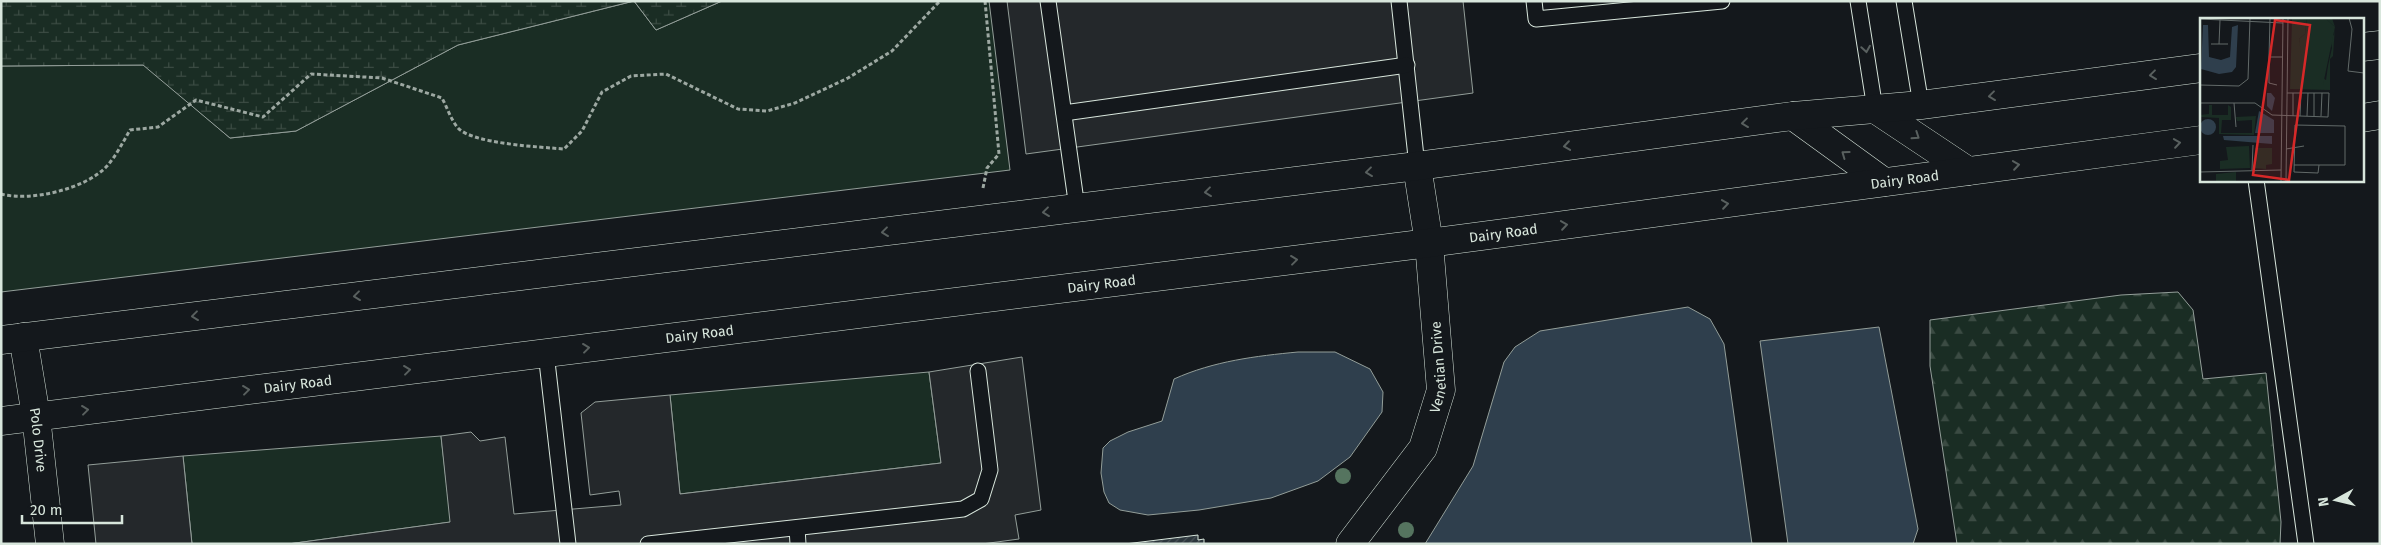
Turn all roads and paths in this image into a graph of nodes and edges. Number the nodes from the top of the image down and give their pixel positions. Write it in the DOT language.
graph roads {
  1 [pos="940,1"];
  2 [pos="985,1"];
  3 [pos="1048,1"];
  4 [pos="1399,1"];
  5 [pos="1534,1"];
  6 [pos="1722,1"];
  7 [pos="1858,1"];
  8 [pos="1904,1"];
  9 [pos="2380,45"];
  10 [pos="2364,47"];
  11 [pos="1407,65"];
  12 [pos="2200,68"];
  13 [pos="1921,105"];
  14 [pos="1875,109"];
  15 [pos="1064,112"];
  16 [pos="1793,116"];
  17 [pos="2380,116"];
  18 [pos="2364,118"];
  19 [pos="2200,140"];
  20 [pos="1417,166"];
  21 [pos="1968,171"];
  22 [pos="2256,181"];
  23 [pos="1884,182"];
  24 [pos="983,188"];
  25 [pos="1,194"];
  26 [pos="1078,208"];
  27 [pos="1429,243"];
  28 [pos="12,338"];
  29 [pos="546,353"];
  30 [pos="978,371"];
  31 [pos="36,416"];
  32 [pos="1,421"];
  33 [pos="797,528"];
  34 [pos="50,544"];
  35 [pos="568,544"];
  36 [pos="648,544"];
  37 [pos="798,544"];
  38 [pos="1350,544"];
  39 [pos="2306,544"];
  1 -- 25 [label="path"];
  2 -- 24 [label="path"];
  3 -- 15 [label="lane"];
  4 -- 11 [label="lane"];
  5 -- 6 [label="lane"];
  7 -- 14 [label="lane, one-way"];
  8 -- 13 [label="lane"];
  9 -- 10 [label="street"];
  11 -- 15 [label="lane"];
  11 -- 20 [label="lane"];
  12 -- 13 [label="street, one-way"];
  13 -- 14 [label="street"];
  14 -- 16 [label="street"];
  14 -- 21 [label="street, one-way"];
  15 -- 26 [label="lane"];
  16 -- 20 [label="street, one-way"];
  23 -- 16 [label="street, one-way"];
  17 -- 18 [label="street"];
  21 -- 19 [label="street, Dairy Road, one-way"];
  20 -- 26 [label="street, one-way"];
  20 -- 27 [label="street, Venetian Drive"];
  21 -- 23 [label="street, Dairy Road"];
  22 -- 39 [label="lane"];
  27 -- 23 [label="street, Dairy Road, one-way"];
  26 -- 28 [label="street, one-way"];
  29 -- 27 [label="street, Dairy Road, one-way"];
  27 -- 38 [label="street, Venetian Drive"];
  28 -- 31 [label="street, Polo Drive"];
  31 -- 29 [label="street, Dairy Road, one-way"];
  29 -- 35 [label="lane"];
  30 -- 33 [label="lane"];
  31 -- 32 [label="street, Dairy Road"];
  31 -- 34 [label="street, Polo Drive"];
  33 -- 36 [label="lane"];
  33 -- 37 [label="lane"];
}
